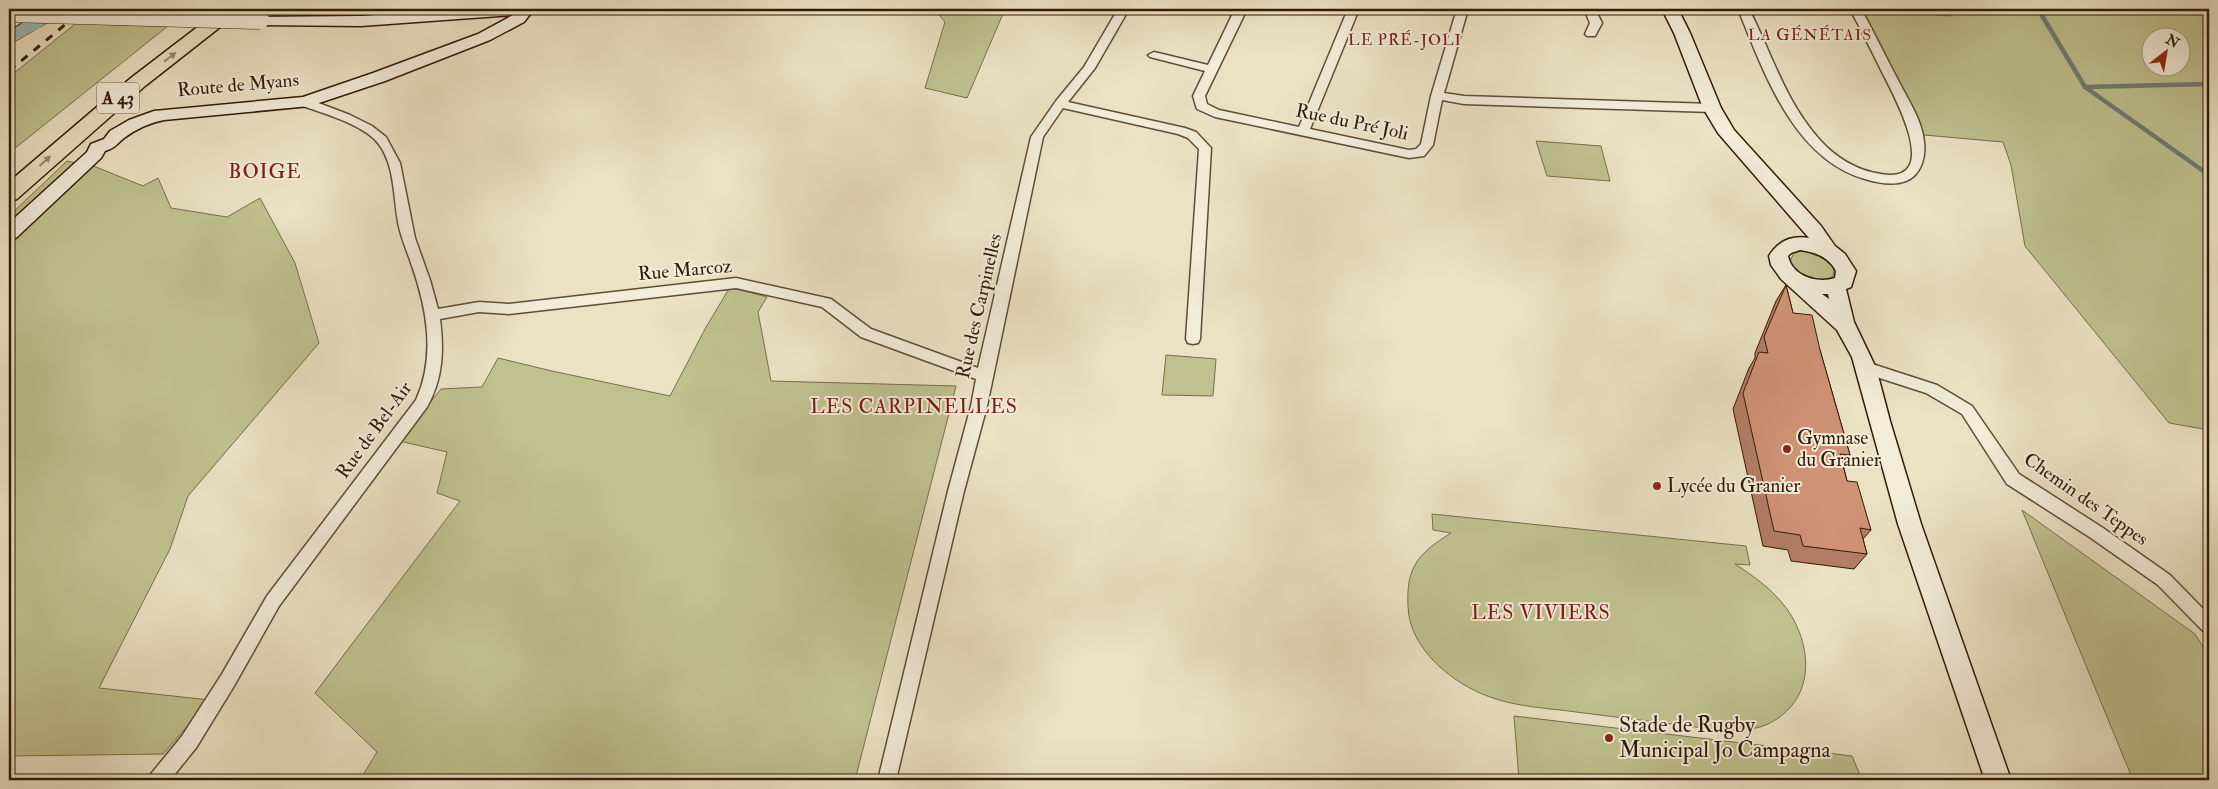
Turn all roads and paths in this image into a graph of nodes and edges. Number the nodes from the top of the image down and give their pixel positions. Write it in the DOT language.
graph roads {
  1 [pos="36,9"];
  2 [pos="208,9"];
  3 [pos="233,9"];
  4 [pos="525,9"];
  5 [pos="1123,9"];
  6 [pos="1354,9"];
  7 [pos="1462,9"];
  8 [pos="1590,9"];
  9 [pos="1670,9"];
  10 [pos="1743,9"];
  11 [pos="1856,9"];
  12 [pos="1236,10"];
  13 [pos="9,13"];
  14 [pos="9,27"];
  15 [pos="1591,34"];
  16 [pos="1154,55"];
  17 [pos="1212,68"];
  18 [pos="1437,96"];
  19 [pos="304,102"];
  20 [pos="1060,104"];
  21 [pos="1712,108"];
  22 [pos="1303,131"];
  23 [pos="9,169"];
  24 [pos="9,194"];
  25 [pos="1794,209"];
  26 [pos="9,233"];
  27 [pos="1790,244"];
  28 [pos="1828,251"];
  29 [pos="1792,279"];
  30 [pos="1836,287"];
  31 [pos="431,315"];
  32 [pos="1845,325"];
  33 [pos="1193,339"];
  34 [pos="1866,369"];
  35 [pos="984,376"];
  36 [pos="2209,626"];
  37 [pos="158,780"];
  38 [pos="887,780"];
  39 [pos="1998,780"];
  1 -- 14 [label="street"];
  2 -- 23 [label="highway, A 43"];
  24 -- 3 [label="highway, A 43, one-way"];
  4 -- 13 [label="main road, bridge"];
  4 -- 19 [label="main road, Route de Myans"];
  5 -- 20 [label="street, Rue des Carpinelles"];
  6 -- 22 [label="street"];
  7 -- 18 [label="street"];
  8 -- 15 [label="street"];
  9 -- 21 [label="main road"];
  10 -- 11 [label="street"];
  12 -- 17 [label="street, Rue du Pré Joli"];
  16 -- 17 [label="street"];
  17 -- 22 [label="street, Rue du Pré Joli"];
  18 -- 21 [label="street"];
  18 -- 22 [label="street, Rue du Pré Joli"];
  19 -- 26 [label="main road, Route de Myans"];
  19 -- 31 [label="street, Rue de Bel-Air"];
  20 -- 33 [label="street"];
  20 -- 35 [label="street, Rue des Carpinelles"];
  21 -- 25 [label="main road"];
  25 -- 27 [label="main road"];
  25 -- 28 [label="main road"];
  27 -- 28 [label="main road"];
  27 -- 29 [label="main road"];
  28 -- 30 [label="main road"];
  29 -- 30 [label="main road"];
  29 -- 32 [label="main road"];
  30 -- 32 [label="main road"];
  31 -- 35 [label="street, Rue Marcoz"];
  31 -- 37 [label="street, Rue de Bel-Air"];
  32 -- 34 [label="main road"];
  34 -- 36 [label="street, Chemin des Teppes"];
  34 -- 39 [label="main road"];
  35 -- 38 [label="street, Rue des Carpinelles"];
}
